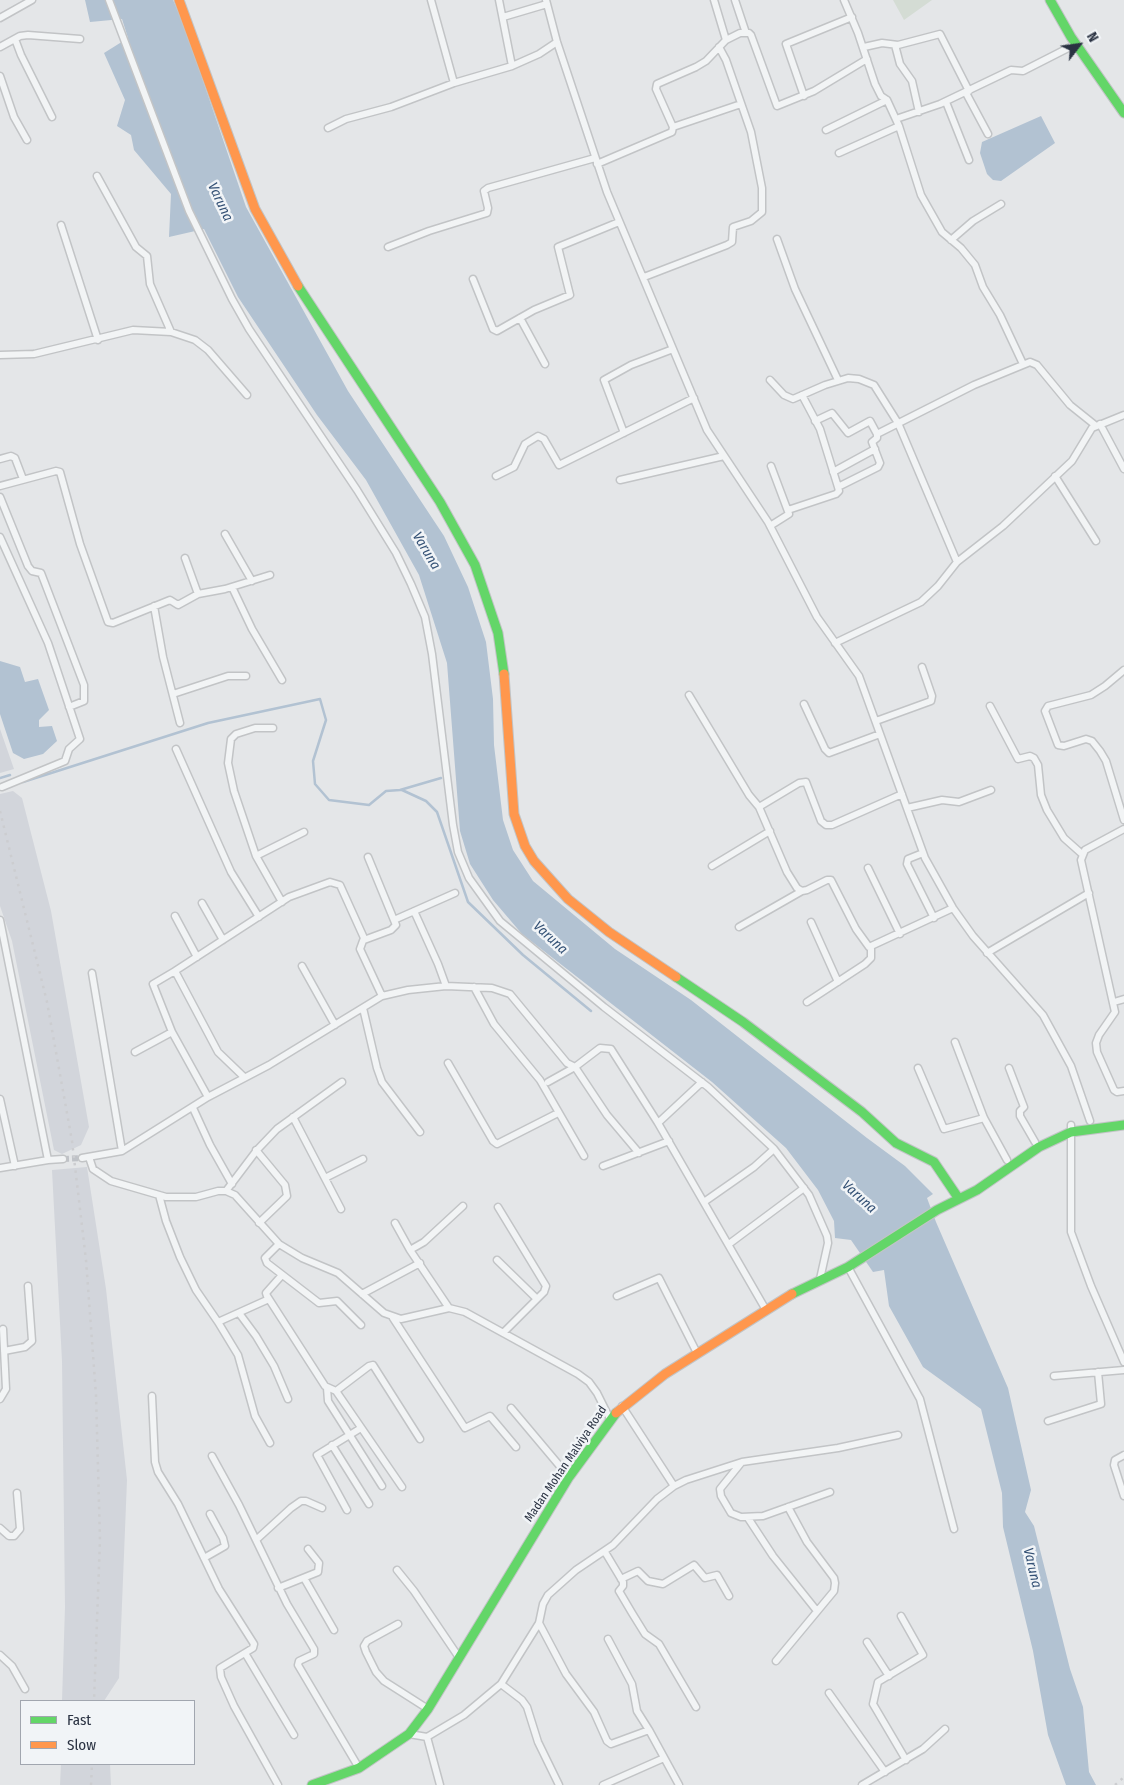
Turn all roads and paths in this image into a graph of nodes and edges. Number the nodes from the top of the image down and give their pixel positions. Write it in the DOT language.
graph roads {
  1 [pos="32,0"];
  2 [pos="108,0"];
  3 [pos="179,0"];
  4 [pos="431,0"];
  5 [pos="499,0"];
  6 [pos="714,0"];
  7 [pos="735,0"];
  8 [pos="844,0"];
  9 [pos="1053,1"];
  10 [pos="547,2"];
  11 [pos="503,17"];
  12 [pos="852,17"];
  13 [pos="0,18"];
  14 [pos="746,33"];
  15 [pos="15,39"];
  16 [pos="80,39"];
  17 [pos="726,40"];
  18 [pos="557,42"];
  19 [pos="1076,44"];
  20 [pos="895,45"];
  21 [pos="0,47"];
  22 [pos="719,47"];
  23 [pos="864,48"];
  24 [pos="867,59"];
  25 [pos="512,66"];
  26 [pos="0,76"];
  27 [pos="454,83"];
  28 [pos="967,92"];
  29 [pos="804,96"];
  30 [pos="887,100"];
  31 [pos="946,102"];
  32 [pos="741,104"];
  33 [pos="919,112"];
  34 [pos="1124,113"];
  35 [pos="52,118"];
  36 [pos="896,119"];
  37 [pos="899,126"];
  38 [pos="673,127"];
  39 [pos="328,128"];
  40 [pos="826,130"];
  41 [pos="988,134"];
  42 [pos="27,140"];
  43 [pos="839,154"];
  44 [pos="968,160"];
  45 [pos="596,161"];
  46 [pos="96,176"];
  47 [pos="1001,204"];
  48 [pos="619,222"];
  49 [pos="62,226"];
  50 [pos="776,239"];
  51 [pos="951,240"];
  52 [pos="388,247"];
  53 [pos="644,277"];
  54 [pos="473,279"];
  55 [pos="520,318"];
  56 [pos="171,332"];
  57 [pos="98,340"];
  58 [pos="673,349"];
  59 [pos="0,356"];
  60 [pos="545,364"];
  61 [pos="1023,364"];
  62 [pos="770,380"];
  63 [pos="838,380"];
  64 [pos="246,395"];
  65 [pos="802,395"];
  66 [pos="694,398"];
  67 [pos="1124,415"];
  68 [pos="816,421"];
  69 [pos="898,424"];
  70 [pos="1098,425"];
  71 [pos="624,433"];
  72 [pos="877,434"];
  73 [pos="875,449"];
  74 [pos="724,456"];
  75 [pos="0,459"];
  76 [pos="771,466"];
  77 [pos="1124,469"];
  78 [pos="833,472"];
  79 [pos="496,476"];
  80 [pos="1055,476"];
  81 [pos="23,479"];
  82 [pos="620,480"];
  83 [pos="0,486"];
  84 [pos="838,486"];
  85 [pos="0,497"];
  86 [pos="788,510"];
  87 [pos="770,526"];
  88 [pos="225,534"];
  89 [pos="0,537"];
  90 [pos="1096,540"];
  91 [pos="185,558"];
  92 [pos="957,562"];
  93 [pos="270,575"];
  94 [pos="252,581"];
  95 [pos="232,587"];
  96 [pos="198,594"];
  97 [pos="154,606"];
  98 [pos="835,643"];
  99 [pos="922,667"];
  100 [pos="1124,670"];
  101 [pos="246,676"];
  102 [pos="282,680"];
  103 [pos="173,694"];
  104 [pos="689,695"];
  105 [pos="804,704"];
  106 [pos="990,706"];
  107 [pos="70,707"];
  108 [pos="876,722"];
  109 [pos="180,723"];
  110 [pos="273,728"];
  111 [pos="880,734"];
  112 [pos="176,749"];
  113 [pos="2,787"];
  114 [pos="990,790"];
  115 [pos="902,794"];
  116 [pos="759,807"];
  117 [pos="907,808"];
  118 [pos="1124,820"];
  119 [pos="1124,829"];
  120 [pos="770,831"];
  121 [pos="304,832"];
  122 [pos="923,853"];
  123 [pos="1082,854"];
  124 [pos="256,856"];
  125 [pos="368,857"];
  126 [pos="712,866"];
  127 [pos="868,868"];
  128 [pos="802,891"];
  129 [pos="455,893"];
  130 [pos="1089,893"];
  131 [pos="282,902"];
  132 [pos="202,903"];
  133 [pos="953,908"];
  134 [pos="414,911"];
  135 [pos="175,916"];
  136 [pos="259,917"];
  137 [pos="934,918"];
  138 [pos="0,920"];
  139 [pos="394,920"];
  140 [pos="811,922"];
  141 [pos="739,927"];
  142 [pos="900,934"];
  143 [pos="223,940"];
  144 [pos="364,940"];
  145 [pos="871,948"];
  146 [pos="987,953"];
  147 [pos="197,956"];
  148 [pos="302,966"];
  149 [pos="175,971"];
  150 [pos="92,973"];
  151 [pos="838,982"];
  152 [pos="446,986"];
  153 [pos="474,987"];
  154 [pos="382,996"];
  155 [pos="1124,999"];
  156 [pos="807,1002"];
  157 [pos="1114,1002"];
  158 [pos="363,1008"];
  159 [pos="335,1025"];
  160 [pos="172,1032"];
  161 [pos="955,1042"];
  162 [pos="135,1052"];
  163 [pos="448,1063"];
  164 [pos="575,1067"];
  165 [pos="918,1068"];
  166 [pos="1009,1068"];
  167 [pos="244,1077"];
  168 [pos="342,1082"];
  169 [pos="548,1082"];
  170 [pos="702,1082"];
  171 [pos="1124,1091"];
  172 [pos="208,1098"];
  173 [pos="0,1099"];
  174 [pos="193,1108"];
  175 [pos="558,1112"];
  176 [pos="1124,1116"];
  177 [pos="293,1117"];
  178 [pos="984,1118"];
  179 [pos="1090,1121"];
  180 [pos="658,1123"];
  181 [pos="1124,1125"];
  182 [pos="1071,1129"];
  183 [pos="420,1132"];
  184 [pos="669,1141"];
  185 [pos="1035,1142"];
  186 [pos="774,1149"];
  187 [pos="256,1150"];
  188 [pos="122,1151"];
  189 [pos="640,1154"];
  190 [pos="584,1156"];
  191 [pos="62,1159"];
  192 [pos="362,1159"];
  193 [pos="48,1160"];
  194 [pos="1007,1160"];
  195 [pos="15,1166"];
  196 [pos="603,1166"];
  197 [pos="0,1168"];
  198 [pos="325,1178"];
  199 [pos="232,1184"];
  200 [pos="804,1188"];
  201 [pos="226,1191"];
  202 [pos="159,1196"];
  203 [pos="962,1197"];
  204 [pos="704,1202"];
  205 [pos="463,1206"];
  206 [pos="498,1207"];
  207 [pos="341,1210"];
  208 [pos="259,1223"];
  209 [pos="395,1223"];
  210 [pos="278,1244"];
  211 [pos="729,1244"];
  212 [pos="410,1250"];
  213 [pos="497,1260"];
  214 [pos="420,1263"];
  215 [pos="848,1266"];
  216 [pos="282,1275"];
  217 [pos="820,1279"];
  218 [pos="28,1286"];
  219 [pos="362,1294"];
  220 [pos="616,1296"];
  221 [pos="269,1299"];
  222 [pos="537,1299"];
  223 [pos="449,1308"];
  224 [pos="766,1310"];
  225 [pos="239,1312"];
  226 [pos="393,1318"];
  227 [pos="218,1322"];
  228 [pos="361,1325"];
  229 [pos="3,1329"];
  230 [pos="503,1333"];
  231 [pos="4,1351"];
  232 [pos="697,1353"];
  233 [pos="1124,1362"];
  234 [pos="1124,1370"];
  235 [pos="1098,1372"];
  236 [pos="1054,1376"];
  237 [pos="327,1388"];
  238 [pos="336,1391"];
  239 [pos="152,1396"];
  240 [pos="0,1399"];
  241 [pos="288,1399"];
  242 [pos="622,1406"];
  243 [pos="511,1408"];
  244 [pos="610,1419"];
  245 [pos="1048,1421"];
  246 [pos="362,1428"];
  247 [pos="350,1435"];
  248 [pos="898,1435"];
  249 [pos="420,1439"];
  250 [pos="270,1442"];
  251 [pos="332,1445"];
  252 [pos="516,1448"];
  253 [pos="1124,1455"];
  254 [pos="212,1456"];
  255 [pos="742,1462"];
  256 [pos="569,1477"];
  257 [pos="382,1486"];
  258 [pos="674,1486"];
  259 [pos="402,1487"];
  260 [pos="830,1492"];
  261 [pos="17,1493"];
  262 [pos="1124,1496"];
  263 [pos="369,1504"];
  264 [pos="788,1507"];
  265 [pos="322,1508"];
  266 [pos="347,1510"];
  267 [pos="210,1514"];
  268 [pos="748,1518"];
  269 [pos="0,1528"];
  270 [pos="954,1529"];
  271 [pos="256,1540"];
  272 [pos="308,1549"];
  273 [pos="605,1552"];
  274 [pos="204,1558"];
  275 [pos="397,1570"];
  276 [pos="304,1578"];
  277 [pos="621,1580"];
  278 [pos="278,1588"];
  279 [pos="729,1596"];
  280 [pos="817,1611"];
  281 [pos="901,1616"];
  282 [pos="539,1623"];
  283 [pos="398,1624"];
  284 [pos="334,1630"];
  285 [pos="608,1639"];
  286 [pos="867,1642"];
  287 [pos="246,1653"];
  288 [pos="0,1655"];
  289 [pos="458,1656"];
  290 [pos="776,1661"];
  291 [pos="889,1676"];
  292 [pos="501,1684"];
  293 [pos="24,1689"];
  294 [pos="829,1693"];
  295 [pos="696,1707"];
  296 [pos="428,1709"];
  297 [pos="945,1729"];
  298 [pos="649,1730"];
  299 [pos="409,1734"];
  300 [pos="294,1735"];
  301 [pos="427,1737"];
  302 [pos="664,1758"];
  303 [pos="906,1760"];
  304 [pos="359,1768"];
  305 [pos="885,1772"];
  306 [pos="278,1785"];
  307 [pos="312,1785"];
  308 [pos="440,1785"];
  309 [pos="559,1785"];
  310 [pos="603,1785"];
  311 [pos="679,1785"];
  312 [pos="862,1785"];
  1 -- 13 [label="street"];
  2 -- 170 [label="street"];
  3 -- 203 [label="main road"];
  4 -- 27 [label="street"];
  5 -- 11 [label="street"];
  6 -- 17 [label="street"];
  7 -- 14 [label="street"];
  8 -- 12 [label="street"];
  9 -- 19 [label="main road"];
  10 -- 11 [label="street"];
  10 -- 18 [label="street"];
  11 -- 25 [label="street"];
  12 -- 23 [label="street"];
  12 -- 29 [label="street"];
  14 -- 17 [label="street"];
  14 -- 29 [label="street"];
  15 -- 16 [label="street"];
  15 -- 21 [label="street"];
  15 -- 35 [label="street"];
  17 -- 22 [label="street"];
  18 -- 25 [label="street"];
  18 -- 45 [label="street"];
  19 -- 28 [label="street"];
  19 -- 34 [label="main road"];
  20 -- 23 [label="street"];
  20 -- 28 [label="street"];
  20 -- 33 [label="street"];
  22 -- 32 [label="street"];
  22 -- 38 [label="street"];
  23 -- 24 [label="street"];
  24 -- 29 [label="street"];
  24 -- 30 [label="street"];
  25 -- 27 [label="street"];
  26 -- 42 [label="street"];
  27 -- 39 [label="street"];
  28 -- 31 [label="street"];
  28 -- 41 [label="street"];
  30 -- 36 [label="street"];
  30 -- 40 [label="street"];
  31 -- 33 [label="street"];
  31 -- 44 [label="street"];
  32 -- 38 [label="street"];
  32 -- 53 [label="street"];
  33 -- 36 [label="street"];
  36 -- 37 [label="street"];
  37 -- 43 [label="street"];
  37 -- 51 [label="street"];
  38 -- 45 [label="street"];
  45 -- 48 [label="street"];
  45 -- 52 [label="street"];
  46 -- 56 [label="street"];
  47 -- 51 [label="street"];
  48 -- 53 [label="street"];
  48 -- 55 [label="street"];
  49 -- 57 [label="street"];
  50 -- 63 [label="street"];
  51 -- 61 [label="street"];
  53 -- 58 [label="street"];
  54 -- 55 [label="street"];
  55 -- 60 [label="street"];
  56 -- 57 [label="street"];
  56 -- 64 [label="street"];
  57 -- 59 [label="street"];
  58 -- 66 [label="street"];
  58 -- 71 [label="street"];
  61 -- 69 [label="street"];
  61 -- 70 [label="street"];
  62 -- 65 [label="street"];
  63 -- 65 [label="street"];
  63 -- 69 [label="street"];
  65 -- 68 [label="street"];
  66 -- 71 [label="street"];
  66 -- 74 [label="street"];
  67 -- 70 [label="street"];
  68 -- 72 [label="street"];
  68 -- 78 [label="street"];
  69 -- 72 [label="street"];
  69 -- 92 [label="street"];
  70 -- 77 [label="street"];
  70 -- 80 [label="street"];
  71 -- 79 [label="street"];
  72 -- 73 [label="street"];
  73 -- 78 [label="street"];
  73 -- 84 [label="street"];
  74 -- 82 [label="street"];
  74 -- 87 [label="street"];
  75 -- 81 [label="street"];
  76 -- 86 [label="street"];
  78 -- 84 [label="street"];
  80 -- 90 [label="street"];
  80 -- 92 [label="street"];
  81 -- 83 [label="street"];
  81 -- 97 [label="street"];
  84 -- 86 [label="street"];
  85 -- 107 [label="street"];
  86 -- 87 [label="street"];
  87 -- 98 [label="street"];
  88 -- 94 [label="street"];
  89 -- 107 [label="street"];
  91 -- 96 [label="street"];
  92 -- 98 [label="street"];
  93 -- 94 [label="street"];
  94 -- 95 [label="street"];
  95 -- 96 [label="street"];
  95 -- 102 [label="street"];
  96 -- 97 [label="street"];
  97 -- 103 [label="street"];
  98 -- 108 [label="street"];
  99 -- 108 [label="street"];
  100 -- 118 [label="street"];
  101 -- 103 [label="street"];
  103 -- 109 [label="street"];
  104 -- 116 [label="street"];
  105 -- 111 [label="street"];
  106 -- 123 [label="street"];
  107 -- 113 [label="street"];
  108 -- 111 [label="street"];
  110 -- 124 [label="street"];
  111 -- 115 [label="street"];
  112 -- 136 [label="street"];
  114 -- 117 [label="street"];
  115 -- 116 [label="street"];
  115 -- 117 [label="street"];
  116 -- 120 [label="street"];
  117 -- 122 [label="street"];
  119 -- 123 [label="street"];
  120 -- 126 [label="street"];
  120 -- 128 [label="street"];
  121 -- 124 [label="street"];
  122 -- 133 [label="street"];
  122 -- 137 [label="street"];
  123 -- 130 [label="street"];
  124 -- 131 [label="street"];
  125 -- 139 [label="street"];
  127 -- 142 [label="street"];
  128 -- 141 [label="street"];
  128 -- 145 [label="street"];
  129 -- 134 [label="street"];
  130 -- 146 [label="street"];
  130 -- 157 [label="street"];
  131 -- 136 [label="street"];
  131 -- 144 [label="street"];
  132 -- 143 [label="street"];
  133 -- 137 [label="street"];
  133 -- 146 [label="street"];
  134 -- 139 [label="street"];
  134 -- 152 [label="street"];
  135 -- 147 [label="street"];
  136 -- 143 [label="street"];
  137 -- 142 [label="street"];
  138 -- 193 [label="street"];
  139 -- 144 [label="street"];
  140 -- 151 [label="street"];
  142 -- 145 [label="street"];
  143 -- 147 [label="street"];
  144 -- 154 [label="street"];
  145 -- 151 [label="street"];
  146 -- 179 [label="street"];
  147 -- 149 [label="street"];
  148 -- 159 [label="street"];
  149 -- 160 [label="street"];
  149 -- 167 [label="street"];
  150 -- 188 [label="street"];
  151 -- 156 [label="street"];
  152 -- 153 [label="street"];
  152 -- 154 [label="street"];
  153 -- 164 [label="street"];
  153 -- 175 [label="street"];
  154 -- 158 [label="street"];
  155 -- 157 [label="street"];
  157 -- 171 [label="street"];
  158 -- 159 [label="street"];
  158 -- 183 [label="street"];
  159 -- 167 [label="street"];
  160 -- 162 [label="street"];
  160 -- 172 [label="street"];
  161 -- 178 [label="street"];
  163 -- 175 [label="street"];
  164 -- 169 [label="street"];
  164 -- 180 [label="street"];
  164 -- 189 [label="street"];
  165 -- 178 [label="street"];
  166 -- 185 [label="street"];
  167 -- 172 [label="street"];
  168 -- 177 [label="street"];
  170 -- 180 [label="street"];
  170 -- 186 [label="street"];
  172 -- 174 [label="street"];
  173 -- 195 [label="street"];
  174 -- 188 [label="street"];
  174 -- 199 [label="street"];
  175 -- 190 [label="street"];
  176 -- 179 [label="main road, Madan Mohan Malviya Road"];
  177 -- 187 [label="street"];
  177 -- 198 [label="street"];
  178 -- 194 [label="street"];
  179 -- 182 [label="main road, Madan Mohan Malviya Road"];
  180 -- 184 [label="street"];
  181 -- 182 [label="main road, Madan Mohan Malviya Road"];
  182 -- 185 [label="main road, Madan Mohan Malviya Road"];
  182 -- 203 [label="main road, Madan Mohan Malviya Road"];
  182 -- 233 [label="street"];
  184 -- 189 [label="street"];
  184 -- 204 [label="street"];
  185 -- 194 [label="main road, Madan Mohan Malviya Road"];
  186 -- 200 [label="street"];
  186 -- 204 [label="street"];
  187 -- 199 [label="street"];
  187 -- 208 [label="street"];
  188 -- 202 [label="street"];
  189 -- 196 [label="street"];
  191 -- 193 [label="street"];
  192 -- 198 [label="street"];
  193 -- 195 [label="street"];
  194 -- 203 [label="main road, Madan Mohan Malviya Road"];
  195 -- 197 [label="street"];
  198 -- 207 [label="street"];
  199 -- 201 [label="street"];
  200 -- 211 [label="street"];
  200 -- 217 [label="street"];
  201 -- 202 [label="street"];
  201 -- 208 [label="street"];
  202 -- 227 [label="street"];
  203 -- 215 [label="main road, Madan Mohan Malviya Road"];
  204 -- 211 [label="street"];
  205 -- 212 [label="street"];
  206 -- 222 [label="street"];
  208 -- 210 [label="street"];
  209 -- 212 [label="street"];
  210 -- 216 [label="street"];
  210 -- 219 [label="street"];
  211 -- 224 [label="street"];
  212 -- 214 [label="street"];
  213 -- 222 [label="street"];
  214 -- 219 [label="street"];
  214 -- 223 [label="street"];
  215 -- 217 [label="main road, Madan Mohan Malviya Road"];
  215 -- 270 [label="street"];
  216 -- 221 [label="street"];
  216 -- 228 [label="street"];
  217 -- 224 [label="main road, Madan Mohan Malviya Road"];
  218 -- 231 [label="street"];
  219 -- 226 [label="street"];
  220 -- 232 [label="street"];
  221 -- 225 [label="street"];
  221 -- 237 [label="street"];
  222 -- 230 [label="street"];
  223 -- 226 [label="street"];
  223 -- 230 [label="street"];
  224 -- 232 [label="main road, Madan Mohan Malviya Road"];
  225 -- 227 [label="street"];
  225 -- 241 [label="street"];
  226 -- 252 [label="street"];
  227 -- 250 [label="street"];
  229 -- 231 [label="street"];
  230 -- 244 [label="street"];
  231 -- 240 [label="street"];
  232 -- 242 [label="main road, Madan Mohan Malviya Road"];
  234 -- 235 [label="street"];
  235 -- 236 [label="street"];
  235 -- 245 [label="street"];
  237 -- 238 [label="street"];
  237 -- 247 [label="street"];
  238 -- 246 [label="street"];
  238 -- 249 [label="street"];
  239 -- 274 [label="street"];
  242 -- 244 [label="main road, Madan Mohan Malviya Road"];
  242 -- 258 [label="street"];
  243 -- 256 [label="street"];
  244 -- 256 [label="main road, Madan Mohan Malviya Road"];
  246 -- 247 [label="street"];
  246 -- 259 [label="street"];
  247 -- 251 [label="street"];
  247 -- 257 [label="street"];
  248 -- 255 [label="street"];
  251 -- 263 [label="street"];
  251 -- 266 [label="street"];
  253 -- 262 [label="street"];
  254 -- 271 [label="street"];
  255 -- 258 [label="street"];
  255 -- 268 [label="street"];
  256 -- 289 [label="main road, Madan Mohan Malviya Road"];
  258 -- 273 [label="street"];
  260 -- 264 [label="street"];
  261 -- 269 [label="street"];
  264 -- 268 [label="street"];
  264 -- 280 [label="street"];
  265 -- 271 [label="street"];
  267 -- 274 [label="street"];
  268 -- 280 [label="street"];
  271 -- 278 [label="street"];
  272 -- 276 [label="street"];
  273 -- 277 [label="street"];
  273 -- 282 [label="street"];
  274 -- 287 [label="street"];
  275 -- 289 [label="street"];
  276 -- 278 [label="street"];
  276 -- 284 [label="street"];
  277 -- 279 [label="street"];
  277 -- 295 [label="street"];
  278 -- 304 [label="street"];
  280 -- 290 [label="street"];
  281 -- 291 [label="street"];
  282 -- 292 [label="street"];
  282 -- 298 [label="street"];
  283 -- 296 [label="street"];
  285 -- 298 [label="street"];
  286 -- 291 [label="street"];
  287 -- 300 [label="street"];
  287 -- 306 [label="street"];
  288 -- 293 [label="street"];
  289 -- 296 [label="main road, Madan Mohan Malviya Road"];
  291 -- 303 [label="street"];
  292 -- 301 [label="street"];
  292 -- 309 [label="street"];
  294 -- 305 [label="street"];
  296 -- 299 [label="main road, Madan Mohan Malviya Road"];
  297 -- 303 [label="street"];
  298 -- 302 [label="street"];
  299 -- 301 [label="street"];
  299 -- 304 [label="main road, Madan Mohan Malviya Road"];
  301 -- 308 [label="street"];
  302 -- 310 [label="street"];
  302 -- 311 [label="street"];
  303 -- 305 [label="street"];
  304 -- 307 [label="main road, Madan Mohan Malviya Road"];
  305 -- 312 [label="street"];
}
